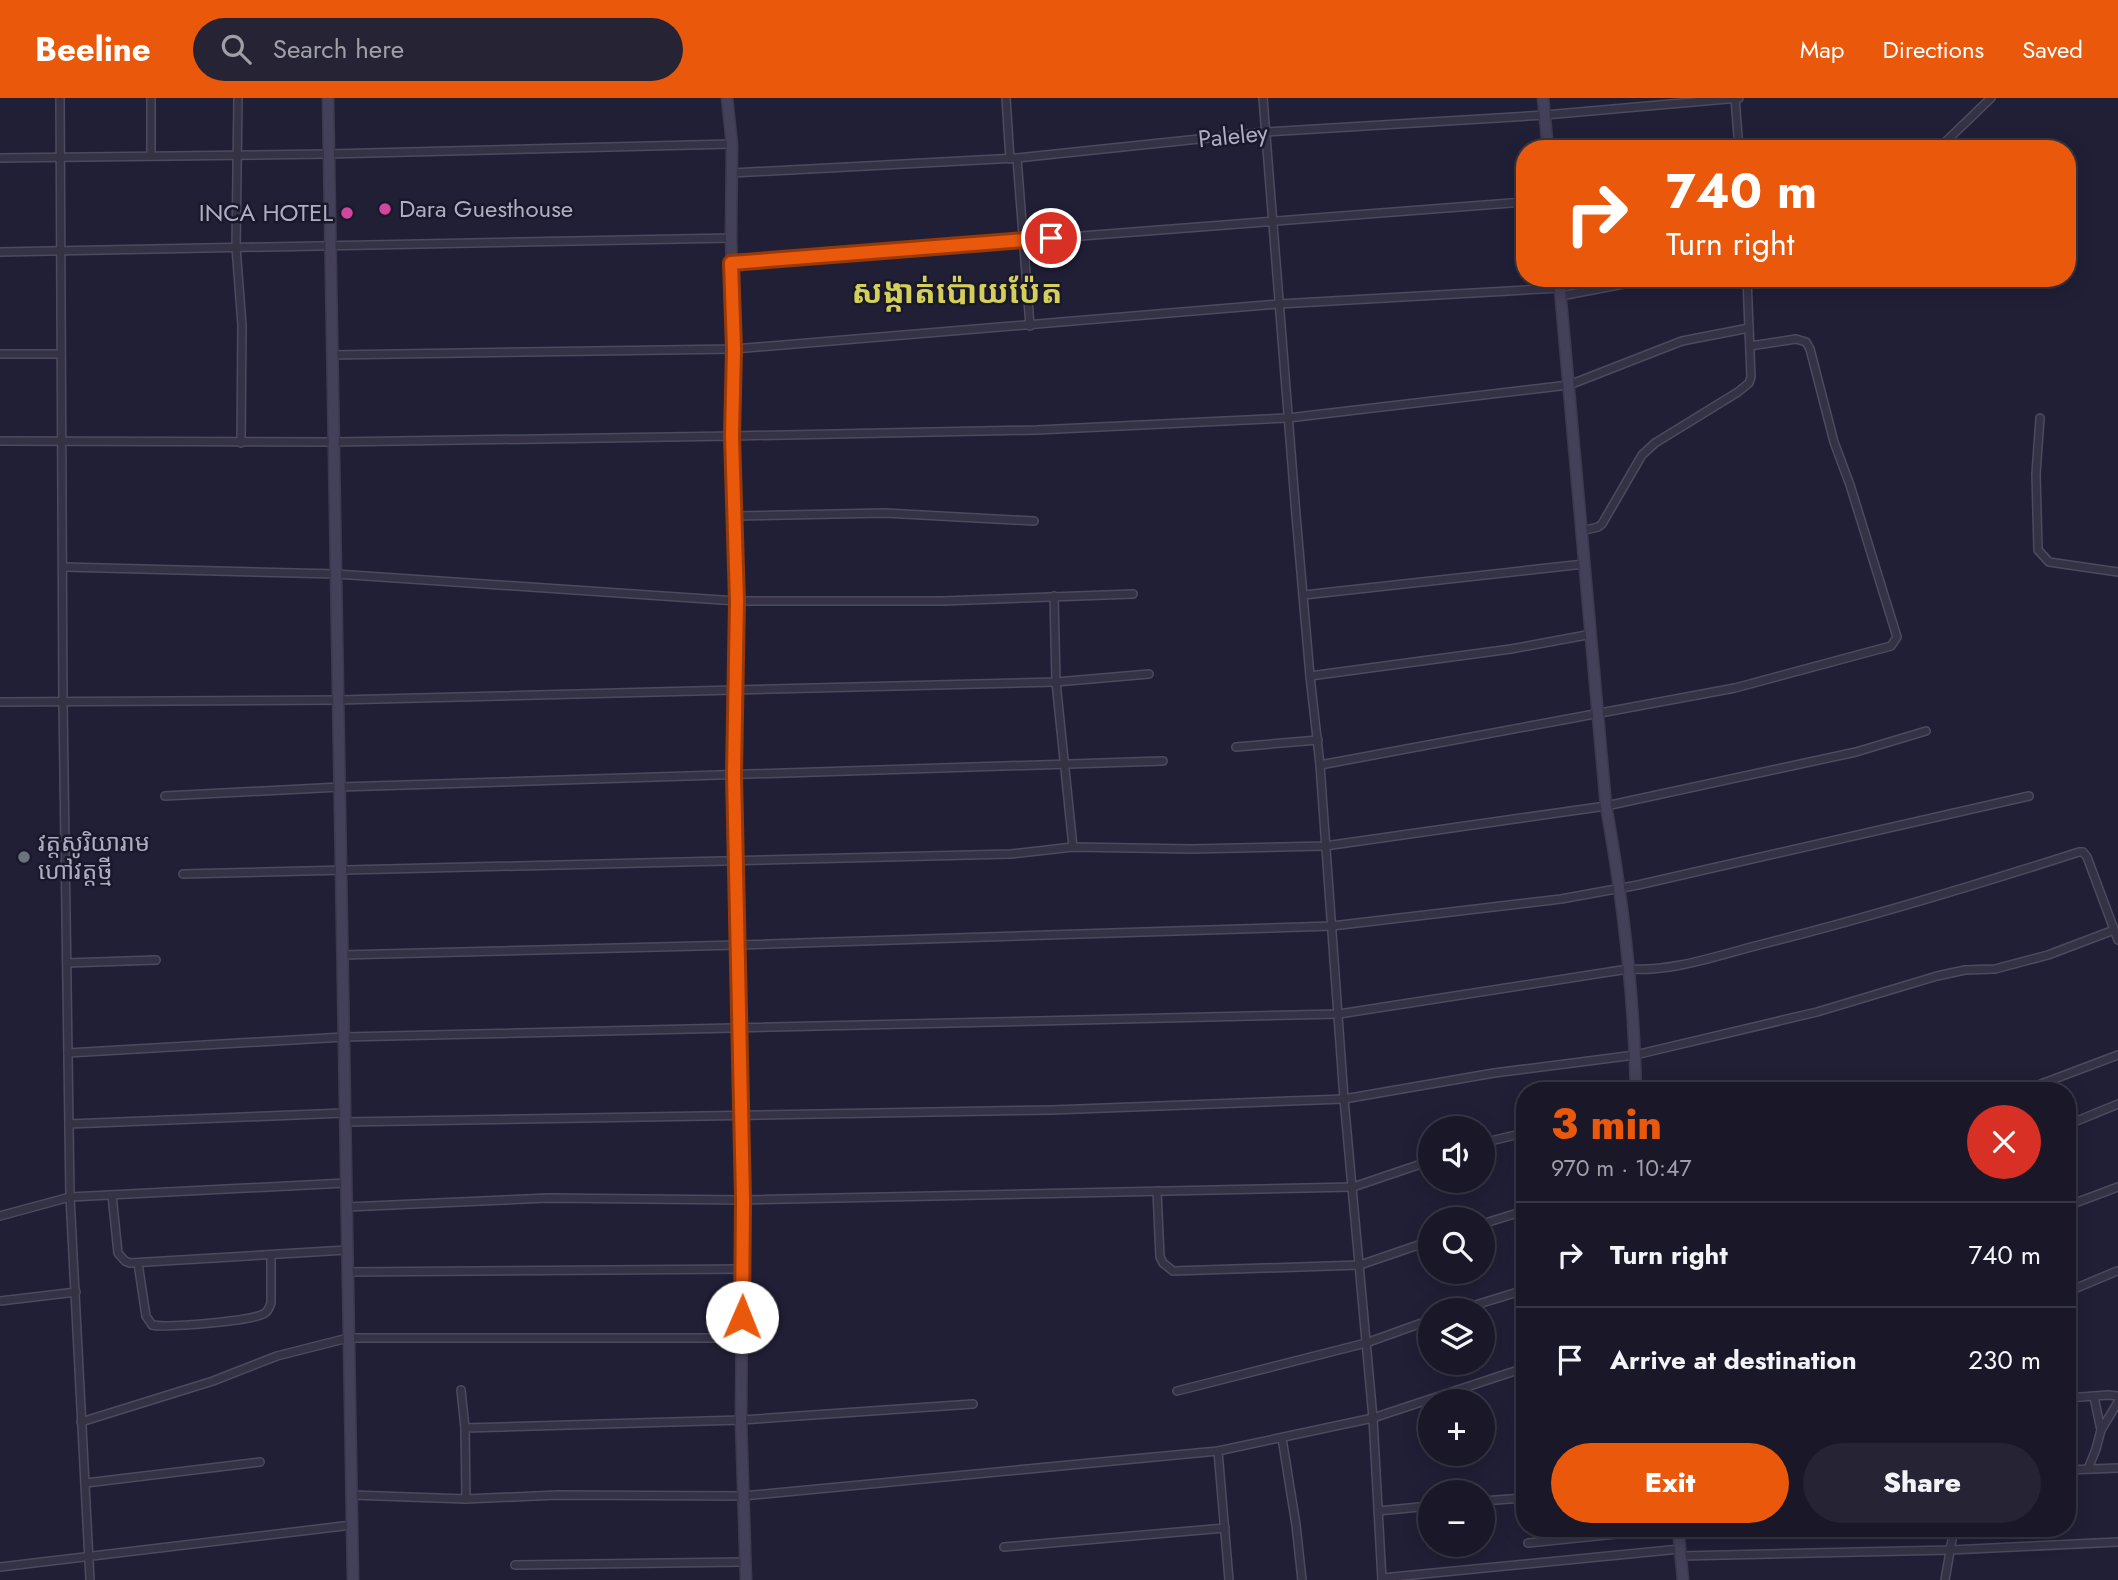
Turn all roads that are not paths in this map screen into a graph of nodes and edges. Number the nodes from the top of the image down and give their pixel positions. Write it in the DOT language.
graph roads {
  1 [pos="60,98"];
  2 [pos="151,98"];
  3 [pos="238,98"];
  4 [pos="328,98"];
  5 [pos="727,98"];
  6 [pos="1006,98"];
  7 [pos="1263,98"];
  8 [pos="1543,98"];
  9 [pos="1736,98"];
  10 [pos="1991,98"];
  11 [pos="1545,115"];
  12 [pos="1266,132"];
  13 [pos="1547,140"];
  14 [pos="1738,140"];
  15 [pos="1947,140"];
  16 [pos="732,144"];
  17 [pos="329,155"];
  18 [pos="151,156"];
  19 [pos="239,156"];
  20 [pos="61,157"];
  21 [pos="0,158"];
  22 [pos="1014,158"];
  23 [pos="732,173"];
  24 [pos="1516,203"];
  25 [pos="1272,221"];
  26 [pos="730,237"];
  27 [pos="1023,240"];
  28 [pos="236,247"];
  29 [pos="330,247"];
  30 [pos="60,250"];
  31 [pos="0,252"];
  32 [pos="731,263"];
  33 [pos="1560,287"];
  34 [pos="1747,287"];
  35 [pos="1279,304"];
  36 [pos="1030,326"];
  37 [pos="1749,328"];
  38 [pos="1750,346"];
  39 [pos="734,349"];
  40 [pos="0,354"];
  41 [pos="61,354"];
  42 [pos="332,355"];
  43 [pos="1569,385"];
  44 [pos="1289,418"];
  45 [pos="2040,418"];
  46 [pos="732,436"];
  47 [pos="0,441"];
  48 [pos="62,441"];
  49 [pos="334,442"];
  50 [pos="241,443"];
  51 [pos="735,516"];
  52 [pos="1034,521"];
  53 [pos="1581,531"];
  54 [pos="1584,565"];
  55 [pos="64,567"];
  56 [pos="2118,572"];
  57 [pos="336,574"];
  58 [pos="1133,594"];
  59 [pos="1304,595"];
  60 [pos="1054,596"];
  61 [pos="737,601"];
  62 [pos="1592,634"];
  63 [pos="1149,674"];
  64 [pos="1310,676"];
  65 [pos="1056,682"];
  66 [pos="736,689"];
  67 [pos="338,700"];
  68 [pos="0,702"];
  69 [pos="63,703"];
  70 [pos="1598,714"];
  71 [pos="1926,731"];
  72 [pos="1318,740"];
  73 [pos="1236,747"];
  74 [pos="1163,761"];
  75 [pos="1063,764"];
  76 [pos="1320,765"];
  77 [pos="734,774"];
  78 [pos="340,787"];
  79 [pos="165,796"];
  80 [pos="2029,796"];
  81 [pos="1606,806"];
  82 [pos="1325,846"];
  83 [pos="1073,847"];
  84 [pos="736,860"];
  85 [pos="341,872"];
  86 [pos="183,874"];
  87 [pos="1621,887"];
  88 [pos="1332,926"];
  89 [pos="2114,930"];
  90 [pos="2118,940"];
  91 [pos="738,945"];
  92 [pos="342,955"];
  93 [pos="156,960"];
  94 [pos="67,963"];
  95 [pos="1628,969"];
  96 [pos="1339,1014"];
  97 [pos="740,1029"];
  98 [pos="344,1037"];
  99 [pos="68,1053"];
  100 [pos="1635,1055"];
  101 [pos="2118,1055"];
  102 [pos="1636,1082"];
  103 [pos="2046,1082"];
  104 [pos="1344,1099"];
  105 [pos="2118,1104"];
  106 [pos="741,1116"];
  107 [pos="345,1118"];
  108 [pos="2076,1121"];
  109 [pos="69,1124"];
  110 [pos="1516,1135"];
  111 [pos="1495,1140"];
  112 [pos="1418,1165"];
  113 [pos="346,1183"];
  114 [pos="1353,1187"];
  115 [pos="2118,1187"];
  116 [pos="1157,1191"];
  117 [pos="112,1195"];
  118 [pos="71,1197"];
  119 [pos="743,1200"];
  120 [pos="2076,1203"];
  121 [pos="347,1207"];
  122 [pos="1516,1213"];
  123 [pos="0,1216"];
  124 [pos="1495,1220"];
  125 [pos="1418,1245"];
  126 [pos="347,1250"];
  127 [pos="271,1255"];
  128 [pos="138,1263"];
  129 [pos="1360,1265"];
  130 [pos="743,1269"];
  131 [pos="2117,1270"];
  132 [pos="348,1272"];
  133 [pos="2076,1288"];
  134 [pos="76,1292"];
  135 [pos="1516,1292"];
  136 [pos="1495,1299"];
  137 [pos="0,1301"];
  138 [pos="1418,1324"];
  139 [pos="348,1338"];
  140 [pos="742,1338"];
  141 [pos="1366,1343"];
  142 [pos="1516,1371"];
  143 [pos="461,1390"];
  144 [pos="1177,1391"];
  145 [pos="2118,1396"];
  146 [pos="2094,1397"];
  147 [pos="2076,1398"];
  148 [pos="2118,1402"];
  149 [pos="973,1404"];
  150 [pos="1373,1418"];
  151 [pos="741,1420"];
  152 [pos="81,1422"];
  153 [pos="465,1427"];
  154 [pos="2101,1430"];
  155 [pos="1282,1437"];
  156 [pos="1219,1451"];
  157 [pos="260,1462"];
  158 [pos="2118,1468"];
  159 [pos="2088,1469"];
  160 [pos="2076,1470"];
  161 [pos="86,1483"];
  162 [pos="352,1495"];
  163 [pos="743,1496"];
  164 [pos="1516,1498"];
  165 [pos="466,1499"];
  166 [pos="1495,1500"];
  167 [pos="1418,1507"];
  168 [pos="1378,1511"];
  169 [pos="352,1525"];
  170 [pos="1225,1528"];
  171 [pos="1566,1537"];
  172 [pos="1678,1537"];
  173 [pos="1953,1537"];
  174 [pos="2118,1542"];
  175 [pos="1528,1543"];
  176 [pos="1004,1546"];
  177 [pos="1951,1550"];
  178 [pos="1680,1552"];
  179 [pos="90,1556"];
  180 [pos="744,1562"];
  181 [pos="515,1565"];
  182 [pos="0,1567"];
  183 [pos="1382,1579"];
  184 [pos="90,1580"];
  185 [pos="353,1580"];
  186 [pos="746,1580"];
  187 [pos="1229,1580"];
  188 [pos="1302,1580"];
  189 [pos="1684,1580"];
  190 [pos="1945,1580"];
  1 -- 20 [label="street"];
  2 -- 18 [label="street"];
  3 -- 19 [label="street"];
  4 -- 17 [label="street"];
  5 -- 16 [label="street"];
  6 -- 22 [label="street"];
  7 -- 12 [label="street"];
  8 -- 11 [label="street"];
  9 -- 11 [label="street, Paleley"];
  9 -- 14 [label="street"];
  10 -- 15 [label="street"];
  11 -- 12 [label="street, Paleley"];
  11 -- 13 [label="street"];
  12 -- 22 [label="street, Paleley"];
  12 -- 25 [label="street"];
  16 -- 17 [label="street"];
  16 -- 23 [label="street"];
  17 -- 19 [label="street"];
  17 -- 29 [label="street"];
  18 -- 19 [label="street"];
  18 -- 20 [label="street"];
  19 -- 28 [label="street"];
  20 -- 21 [label="street"];
  20 -- 30 [label="street"];
  22 -- 23 [label="street, Paleley"];
  22 -- 27 [label="street"];
  23 -- 26 [label="street"];
  24 -- 25 [label="street"];
  25 -- 27 [label="street"];
  25 -- 35 [label="street"];
  26 -- 29 [label="street"];
  26 -- 32 [label="street"];
  27 -- 32 [label="street"];
  27 -- 36 [label="street"];
  28 -- 29 [label="street"];
  28 -- 30 [label="street"];
  28 -- 50 [label="street"];
  29 -- 42 [label="street"];
  30 -- 31 [label="street"];
  30 -- 41 [label="street"];
  32 -- 39 [label="street"];
  33 -- 35 [label="street"];
  33 -- 43 [label="street"];
  34 -- 37 [label="street"];
  35 -- 36 [label="street"];
  35 -- 44 [label="street"];
  36 -- 39 [label="street"];
  37 -- 38 [label="street"];
  37 -- 43 [label="street"];
  38 -- 53 [label="street"];
  38 -- 70 [label="street"];
  39 -- 42 [label="street"];
  39 -- 46 [label="street"];
  40 -- 41 [label="street"];
  41 -- 48 [label="street"];
  42 -- 49 [label="street"];
  43 -- 44 [label="street"];
  43 -- 53 [label="street"];
  44 -- 46 [label="street"];
  44 -- 59 [label="street"];
  45 -- 56 [label="street"];
  46 -- 49 [label="street"];
  46 -- 51 [label="street"];
  47 -- 48 [label="street"];
  48 -- 50 [label="street"];
  48 -- 55 [label="street"];
  49 -- 50 [label="street"];
  49 -- 57 [label="street"];
  51 -- 52 [label="street"];
  51 -- 61 [label="street"];
  53 -- 54 [label="street"];
  54 -- 59 [label="street"];
  54 -- 62 [label="street"];
  55 -- 57 [label="street"];
  55 -- 69 [label="street"];
  57 -- 61 [label="street"];
  57 -- 67 [label="street"];
  58 -- 60 [label="street"];
  59 -- 64 [label="street"];
  60 -- 61 [label="street"];
  60 -- 65 [label="street"];
  61 -- 66 [label="street"];
  62 -- 64 [label="street"];
  62 -- 70 [label="street"];
  63 -- 65 [label="street"];
  64 -- 72 [label="street"];
  65 -- 66 [label="street"];
  65 -- 75 [label="street"];
  66 -- 67 [label="street"];
  66 -- 77 [label="street"];
  67 -- 69 [label="street"];
  67 -- 78 [label="street"];
  68 -- 69 [label="street"];
  69 -- 94 [label="street"];
  70 -- 76 [label="street"];
  70 -- 81 [label="street"];
  71 -- 81 [label="street"];
  72 -- 73 [label="street"];
  72 -- 76 [label="street"];
  74 -- 75 [label="street"];
  75 -- 77 [label="street"];
  75 -- 83 [label="street"];
  76 -- 82 [label="street"];
  77 -- 78 [label="street"];
  77 -- 84 [label="street"];
  78 -- 79 [label="street"];
  78 -- 85 [label="street"];
  80 -- 87 [label="street"];
  81 -- 82 [label="street"];
  81 -- 87 [label="street"];
  82 -- 83 [label="street"];
  82 -- 88 [label="street"];
  83 -- 84 [label="street"];
  84 -- 85 [label="street"];
  84 -- 91 [label="street"];
  85 -- 86 [label="street"];
  85 -- 92 [label="street"];
  87 -- 88 [label="street"];
  87 -- 95 [label="street"];
  88 -- 91 [label="street"];
  88 -- 96 [label="street"];
  89 -- 90 [label="street"];
  89 -- 95 [label="street"];
  89 -- 100 [label="street"];
  91 -- 92 [label="street"];
  91 -- 97 [label="street"];
  92 -- 98 [label="street"];
  93 -- 94 [label="street"];
  94 -- 99 [label="street"];
  95 -- 96 [label="street"];
  95 -- 100 [label="street"];
  96 -- 97 [label="street"];
  96 -- 104 [label="street"];
  97 -- 98 [label="street"];
  97 -- 106 [label="street"];
  98 -- 99 [label="street"];
  98 -- 107 [label="street"];
  99 -- 109 [label="street"];
  100 -- 102 [label="street"];
  100 -- 104 [label="street"];
  101 -- 103 [label="street"];
  104 -- 106 [label="street"];
  104 -- 114 [label="street"];
  105 -- 108 [label="street"];
  106 -- 107 [label="street"];
  106 -- 119 [label="street"];
  107 -- 109 [label="street"];
  107 -- 113 [label="street"];
  109 -- 118 [label="street"];
  110 -- 111 [label="street"];
  112 -- 114 [label="street"];
  113 -- 117 [label="street"];
  113 -- 121 [label="street"];
  114 -- 116 [label="street"];
  114 -- 129 [label="street"];
  115 -- 120 [label="street"];
  116 -- 119 [label="street"];
  116 -- 129 [label="street"];
  117 -- 118 [label="street"];
  117 -- 128 [label="street"];
  118 -- 123 [label="street"];
  118 -- 134 [label="street"];
  119 -- 121 [label="street"];
  119 -- 130 [label="street"];
  121 -- 126 [label="street"];
  122 -- 124 [label="street"];
  125 -- 129 [label="street"];
  126 -- 127 [label="street"];
  126 -- 132 [label="street"];
  127 -- 128 [label="street"];
  127 -- 128 [label="street"];
  129 -- 141 [label="street"];
  130 -- 132 [label="street"];
  130 -- 140 [label="street"];
  131 -- 133 [label="street"];
  132 -- 139 [label="street"];
  134 -- 137 [label="street"];
  134 -- 152 [label="street"];
  135 -- 136 [label="street"];
  138 -- 141 [label="street"];
  139 -- 140 [label="street"];
  139 -- 152 [label="street"];
  139 -- 162 [label="street"];
  140 -- 151 [label="street"];
  141 -- 144 [label="street"];
  141 -- 150 [label="street"];
  142 -- 150 [label="street"];
  143 -- 153 [label="street"];
  145 -- 146 [label="street"];
  146 -- 147 [label="street"];
  146 -- 154 [label="street"];
  148 -- 154 [label="street"];
  149 -- 151 [label="street"];
  150 -- 155 [label="street"];
  150 -- 168 [label="street"];
  151 -- 153 [label="street"];
  151 -- 163 [label="street"];
  152 -- 161 [label="street"];
  153 -- 165 [label="street"];
  154 -- 159 [label="street"];
  155 -- 156 [label="street"];
  155 -- 188 [label="street"];
  156 -- 163 [label="street"];
  156 -- 170 [label="street"];
  157 -- 161 [label="street"];
  158 -- 159 [label="street"];
  159 -- 160 [label="street"];
  161 -- 179 [label="street"];
  162 -- 165 [label="street"];
  162 -- 169 [label="street"];
  163 -- 165 [label="street"];
  163 -- 180 [label="street"];
  164 -- 166 [label="street"];
  167 -- 168 [label="street"];
  168 -- 183 [label="street"];
  169 -- 179 [label="street"];
  169 -- 185 [label="street"];
  170 -- 176 [label="street"];
  170 -- 187 [label="street"];
  171 -- 175 [label="street"];
  172 -- 178 [label="street"];
  173 -- 177 [label="street"];
  174 -- 177 [label="street"];
  177 -- 178 [label="street"];
  177 -- 190 [label="street"];
  178 -- 183 [label="street"];
  178 -- 189 [label="street"];
  179 -- 182 [label="street"];
  179 -- 184 [label="street"];
  180 -- 181 [label="street"];
  180 -- 186 [label="street"];
}
